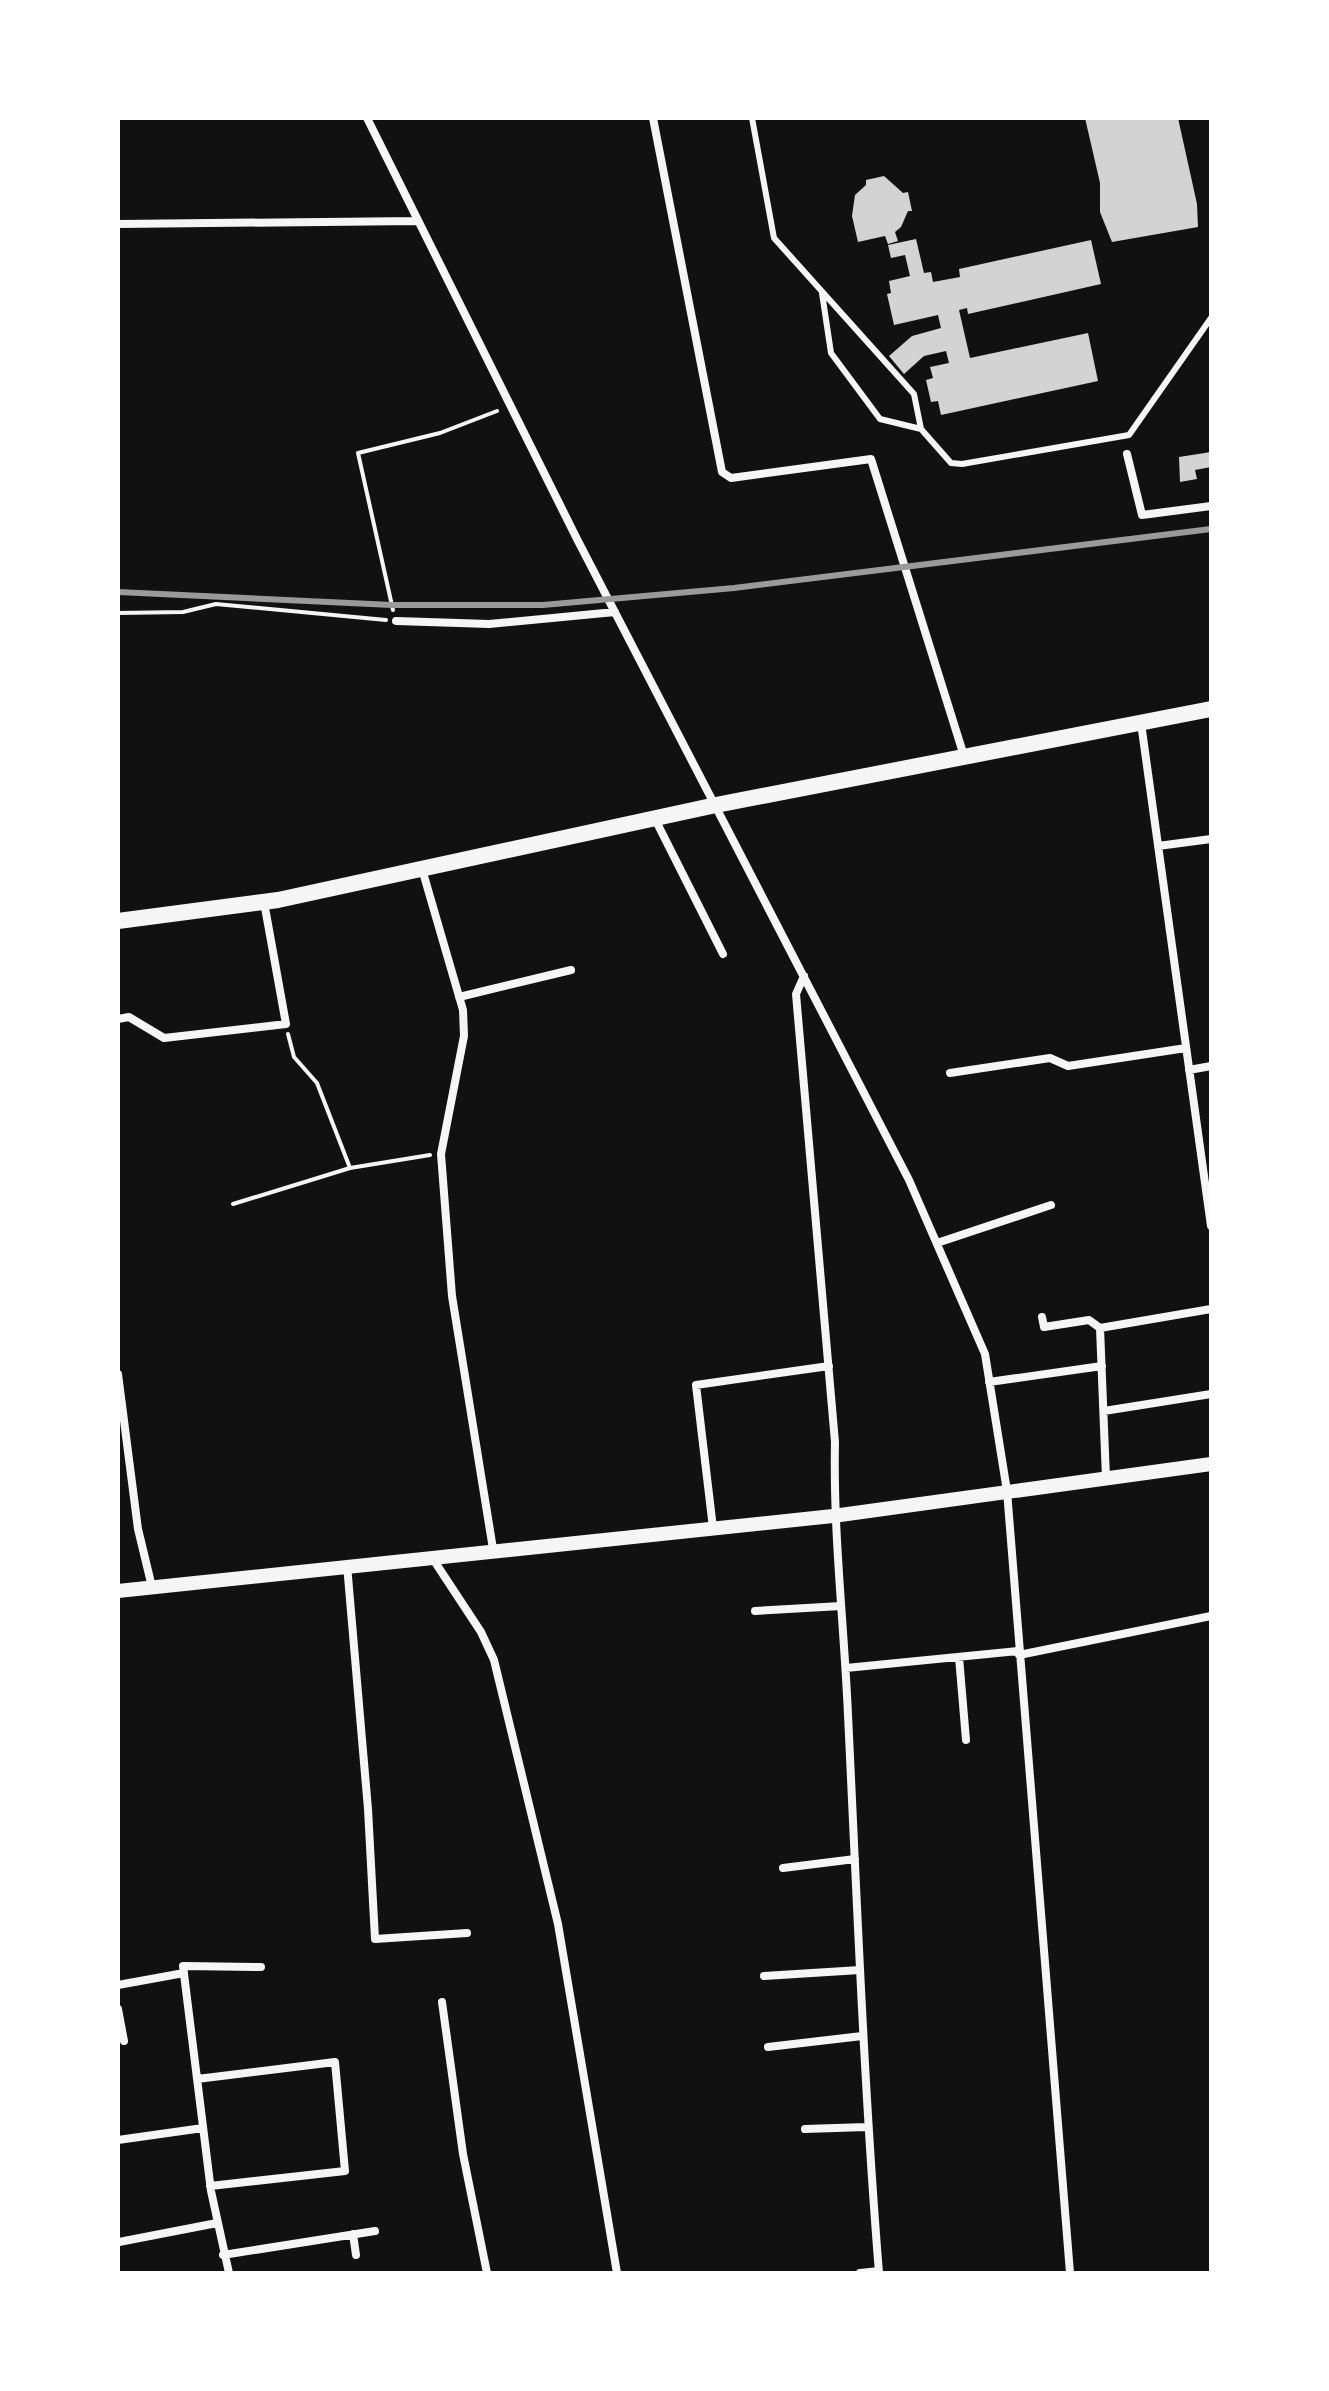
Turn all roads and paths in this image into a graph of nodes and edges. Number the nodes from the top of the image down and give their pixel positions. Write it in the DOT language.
graph roads {
  1 [pos="367,118"];
  2 [pos="653,118"];
  3 [pos="752,118"];
  4 [pos="416,221"];
  5 [pos="118,224"];
  6 [pos="821,290"];
  7 [pos="1211,318"];
  8 [pos="510,406"];
  9 [pos="921,429"];
  10 [pos="1124,436"];
  11 [pos="1127,454"];
  12 [pos="1211,506"];
  13 [pos="615,612"];
  14 [pos="118,613"];
  15 [pos="396,621"];
  16 [pos="1211,709"];
  17 [pos="1141,722"];
  18 [pos="964,756"];
  19 [pos="716,805"];
  20 [pos="654,818"];
  21 [pos="1211,839"];
  22 [pos="1158,846"];
  23 [pos="422,869"];
  24 [pos="264,902"];
  25 [pos="118,921"];
  26 [pos="723,954"];
  27 [pos="571,970"];
  28 [pos="804,976"];
  29 [pos="459,997"];
  30 [pos="118,1019"];
  31 [pos="286,1024"];
  32 [pos="1186,1048"];
  33 [pos="1211,1066"];
  34 [pos="1189,1070"];
  35 [pos="950,1073"];
  36 [pos="441,1154"];
  37 [pos="350,1168"];
  38 [pos="233,1204"];
  39 [pos="1051,1205"];
  40 [pos="1211,1226"];
  41 [pos="937,1243"];
  42 [pos="1211,1309"];
  43 [pos="1042,1317"];
  44 [pos="1100,1328"];
  45 [pos="829,1366"];
  46 [pos="1102,1366"];
  47 [pos="118,1374"];
  48 [pos="989,1382"];
  49 [pos="1211,1394"];
  50 [pos="1104,1411"];
  51 [pos="1211,1464"];
  52 [pos="1106,1478"];
  53 [pos="1007,1491"];
  54 [pos="833,1516"];
  55 [pos="713,1528"];
  56 [pos="493,1549"];
  57 [pos="431,1556"];
  58 [pos="347,1565"];
  59 [pos="152,1587"];
  60 [pos="118,1591"];
  61 [pos="841,1606"];
  62 [pos="755,1611"];
  63 [pos="1211,1616"];
  64 [pos="1019,1653"];
  65 [pos="959,1657"];
  66 [pos="846,1668"];
  67 [pos="966,1740"];
  68 [pos="855,1859"];
  69 [pos="783,1868"];
  70 [pos="467,1933"];
  71 [pos="261,1967"];
  72 [pos="860,1970"];
  73 [pos="184,1973"];
  74 [pos="764,1976"];
  75 [pos="118,1985"];
  76 [pos="442,2002"];
  77 [pos="118,2009"];
  78 [pos="862,2036"];
  79 [pos="124,2041"];
  80 [pos="768,2047"];
  81 [pos="197,2079"];
  82 [pos="866,2127"];
  83 [pos="203,2128"];
  84 [pos="805,2129"];
  85 [pos="118,2140"];
  86 [pos="210,2186"];
  87 [pos="217,2223"];
  88 [pos="375,2231"];
  89 [pos="353,2234"];
  90 [pos="119,2242"];
  91 [pos="223,2255"];
  92 [pos="356,2255"];
  93 [pos="879,2272"];
  94 [pos="229,2273"];
  95 [pos="487,2273"];
  96 [pos="617,2273"];
  97 [pos="860,2273"];
  98 [pos="1070,2273"];
  1 -- 4 [label="street"];
  2 -- 18 [label="street"];
  3 -- 6 [label="lane"];
  4 -- 5 [label="street"];
  4 -- 8 [label="street"];
  6 -- 9 [label="lane"];
  6 -- 9 [label="lane"];
  7 -- 10 [label="lane"];
  8 -- 13 [label="street"];
  8 -- 15 [label="path"];
  9 -- 10 [label="lane"];
  10 -- 11 [label="lane"];
  11 -- 12 [label="street"];
  13 -- 15 [label="street"];
  13 -- 19 [label="street"];
  14 -- 15 [label="path"];
  16 -- 17 [label="main road"];
  17 -- 18 [label="main road"];
  17 -- 22 [label="street"];
  18 -- 19 [label="main road"];
  19 -- 20 [label="main road"];
  19 -- 28 [label="street"];
  20 -- 23 [label="main road"];
  20 -- 26 [label="street"];
  21 -- 22 [label="street"];
  22 -- 32 [label="street"];
  23 -- 24 [label="main road"];
  23 -- 29 [label="street"];
  24 -- 25 [label="main road"];
  24 -- 31 [label="street"];
  27 -- 29 [label="street"];
  28 -- 41 [label="street"];
  28 -- 45 [label="street"];
  29 -- 36 [label="street"];
  30 -- 31 [label="street"];
  31 -- 37 [label="path"];
  32 -- 34 [label="street"];
  32 -- 35 [label="street"];
  33 -- 34 [label="street"];
  34 -- 40 [label="street"];
  36 -- 37 [label="path"];
  36 -- 56 [label="street"];
  37 -- 38 [label="path"];
  39 -- 41 [label="street"];
  41 -- 48 [label="street"];
  42 -- 44 [label="street"];
  43 -- 44 [label="street"];
  44 -- 46 [label="street"];
  45 -- 54 [label="street"];
  45 -- 55 [label="street"];
  46 -- 48 [label="street"];
  46 -- 50 [label="street"];
  47 -- 59 [label="street"];
  48 -- 53 [label="street"];
  49 -- 50 [label="street"];
  50 -- 52 [label="street"];
  51 -- 52 [label="street"];
  52 -- 53 [label="street"];
  53 -- 54 [label="street"];
  53 -- 64 [label="street"];
  54 -- 55 [label="street"];
  54 -- 61 [label="street"];
  55 -- 56 [label="street"];
  56 -- 57 [label="street"];
  57 -- 58 [label="street"];
  57 -- 96 [label="street"];
  58 -- 59 [label="street"];
  58 -- 70 [label="street"];
  59 -- 60 [label="street"];
  61 -- 62 [label="street"];
  61 -- 66 [label="street"];
  63 -- 64 [label="street"];
  64 -- 65 [label="street"];
  64 -- 98 [label="street"];
  65 -- 66 [label="street"];
  65 -- 67 [label="street"];
  66 -- 68 [label="street"];
  68 -- 69 [label="street"];
  68 -- 72 [label="street"];
  71 -- 73 [label="street"];
  72 -- 74 [label="street"];
  72 -- 78 [label="street"];
  73 -- 75 [label="street"];
  73 -- 81 [label="street"];
  76 -- 95 [label="street"];
  77 -- 79 [label="street"];
  78 -- 80 [label="street"];
  78 -- 82 [label="street"];
  81 -- 83 [label="street"];
  81 -- 86 [label="street"];
  82 -- 84 [label="street"];
  82 -- 93 [label="street"];
  83 -- 85 [label="street"];
  83 -- 86 [label="street"];
  86 -- 87 [label="street"];
  87 -- 90 [label="street"];
  87 -- 91 [label="street"];
  88 -- 89 [label="street"];
  89 -- 91 [label="street"];
  89 -- 92 [label="street"];
  91 -- 94 [label="street"];
  93 -- 97 [label="street"];
}
